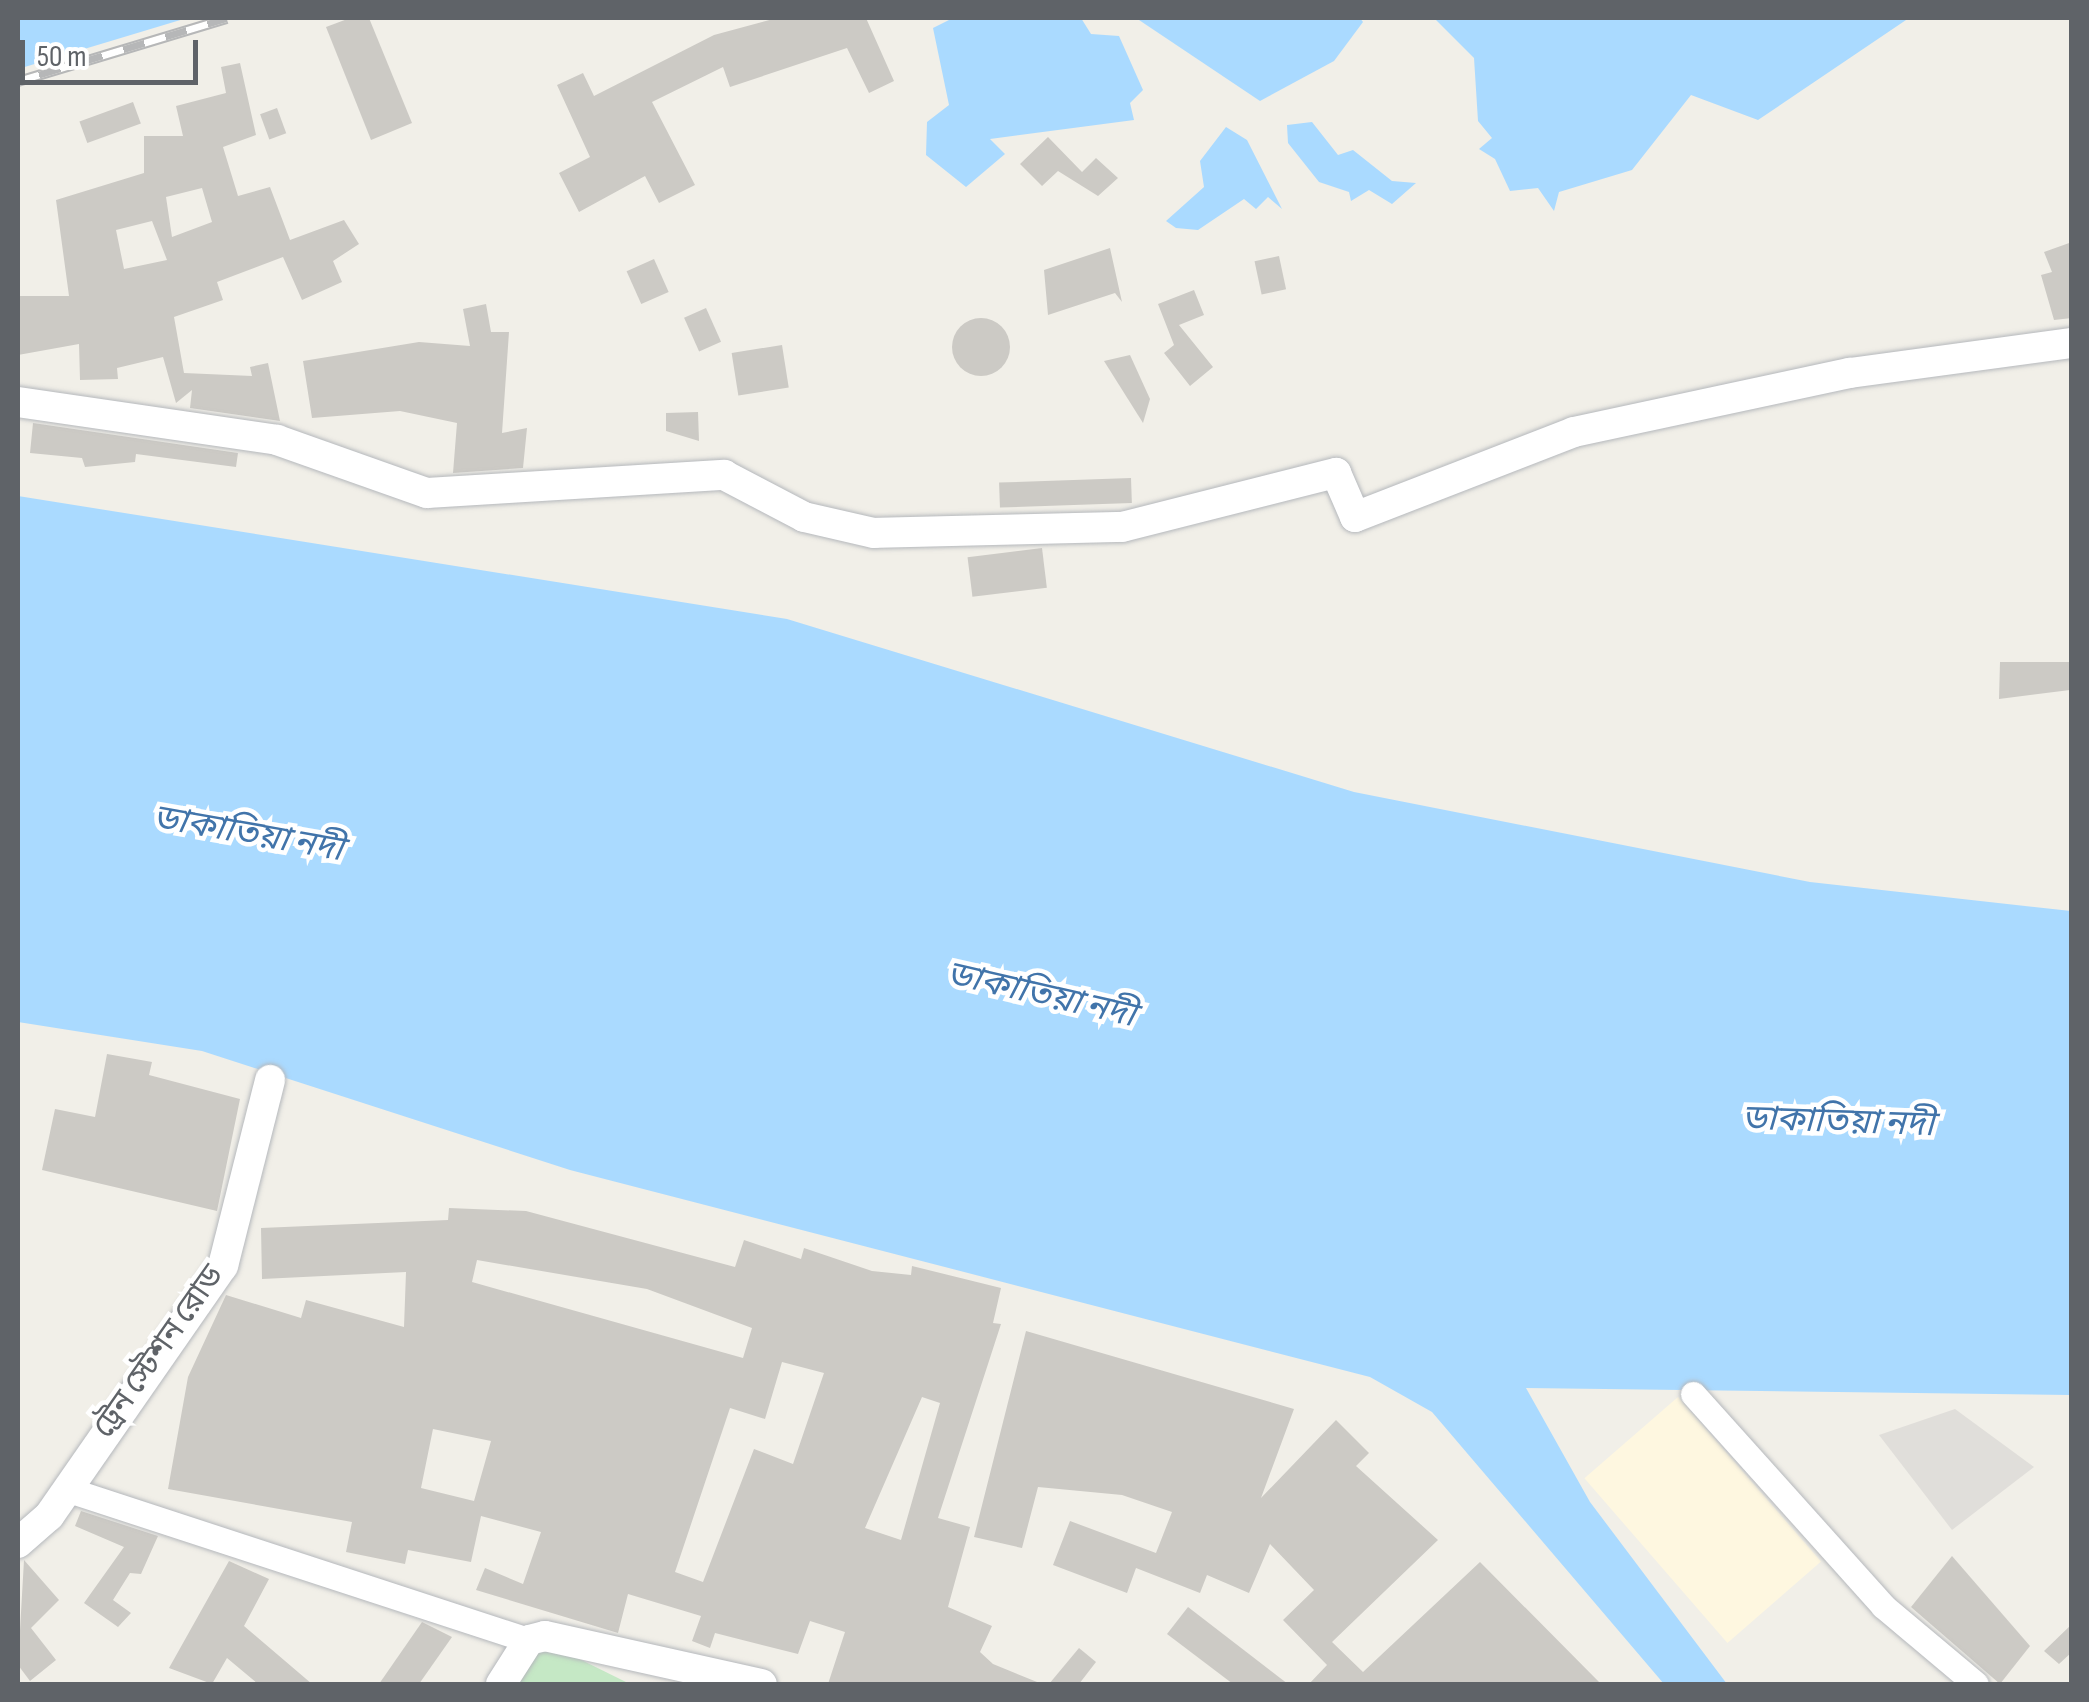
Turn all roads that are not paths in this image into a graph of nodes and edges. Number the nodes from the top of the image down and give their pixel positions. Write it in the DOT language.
graph roads {
  1 [pos="2072,342"];
  2 [pos="18,402"];
  3 [pos="270,1080"];
  4 [pos="1693,1394"];
  5 [pos="66,1489"];
  6 [pos="18,1543"];
  7 [pos="529,1640"];
  8 [pos="501,1684"];
  9 [pos="762,1684"];
  10 [pos="1976,1684"];
  1 -- 2 [label="street"];
  3 -- 5 [label="street, ট্রেন স্টেশন রোড"];
  4 -- 10 [label="street"];
  5 -- 6 [label="street, ট্রেন স্টেশন রোড"];
  5 -- 7 [label="street"];
  7 -- 8 [label="street"];
  7 -- 9 [label="street"];
}
